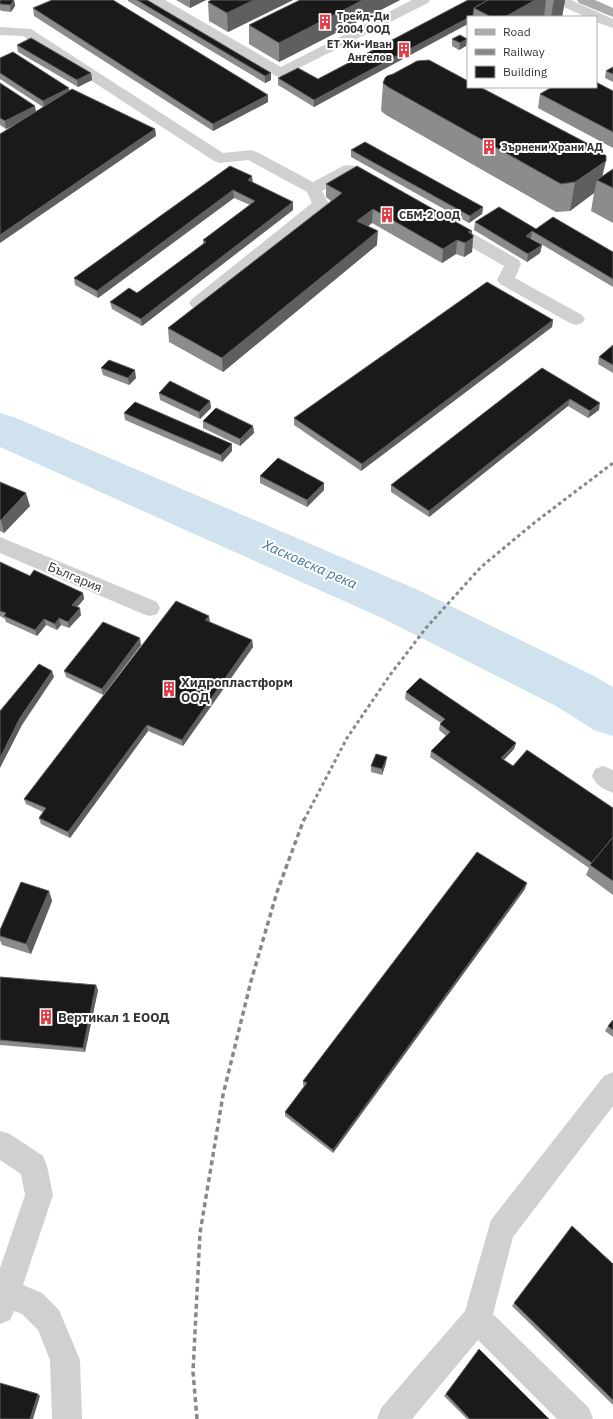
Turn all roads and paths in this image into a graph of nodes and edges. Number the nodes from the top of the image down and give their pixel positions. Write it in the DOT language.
graph roads {
  1 [pos="155,0"];
  2 [pos="423,0"];
  3 [pos="560,0"];
  4 [pos="584,0"];
  5 [pos="597,16"];
  6 [pos="606,20"];
  7 [pos="0,31"];
  8 [pos="313,189"];
  9 [pos="390,192"];
  10 [pos="431,216"];
  11 [pos="198,303"];
  12 [pos="576,319"];
  13 [pos="0,545"];
  14 [pos="150,608"];
  15 [pos="613,1085"];
  16 [pos="0,1144"];
  17 [pos="3,1302"];
  18 [pos="477,1319"];
  19 [pos="67,1419"];
  20 [pos="392,1419"];
  21 [pos="578,1419"];
  1 -- 2 [label="street"];
  3 -- 5 [label="street"];
  4 -- 6 [label="main road"];
  7 -- 8 [label="street"];
  8 -- 9 [label="street"];
  8 -- 11 [label="street"];
  10 -- 12 [label="street"];
  13 -- 14 [label="street, България"];
  15 -- 18 [label="street"];
  16 -- 17 [label="street"];
  17 -- 19 [label="street"];
  18 -- 20 [label="street"];
  18 -- 21 [label="street"];
}
